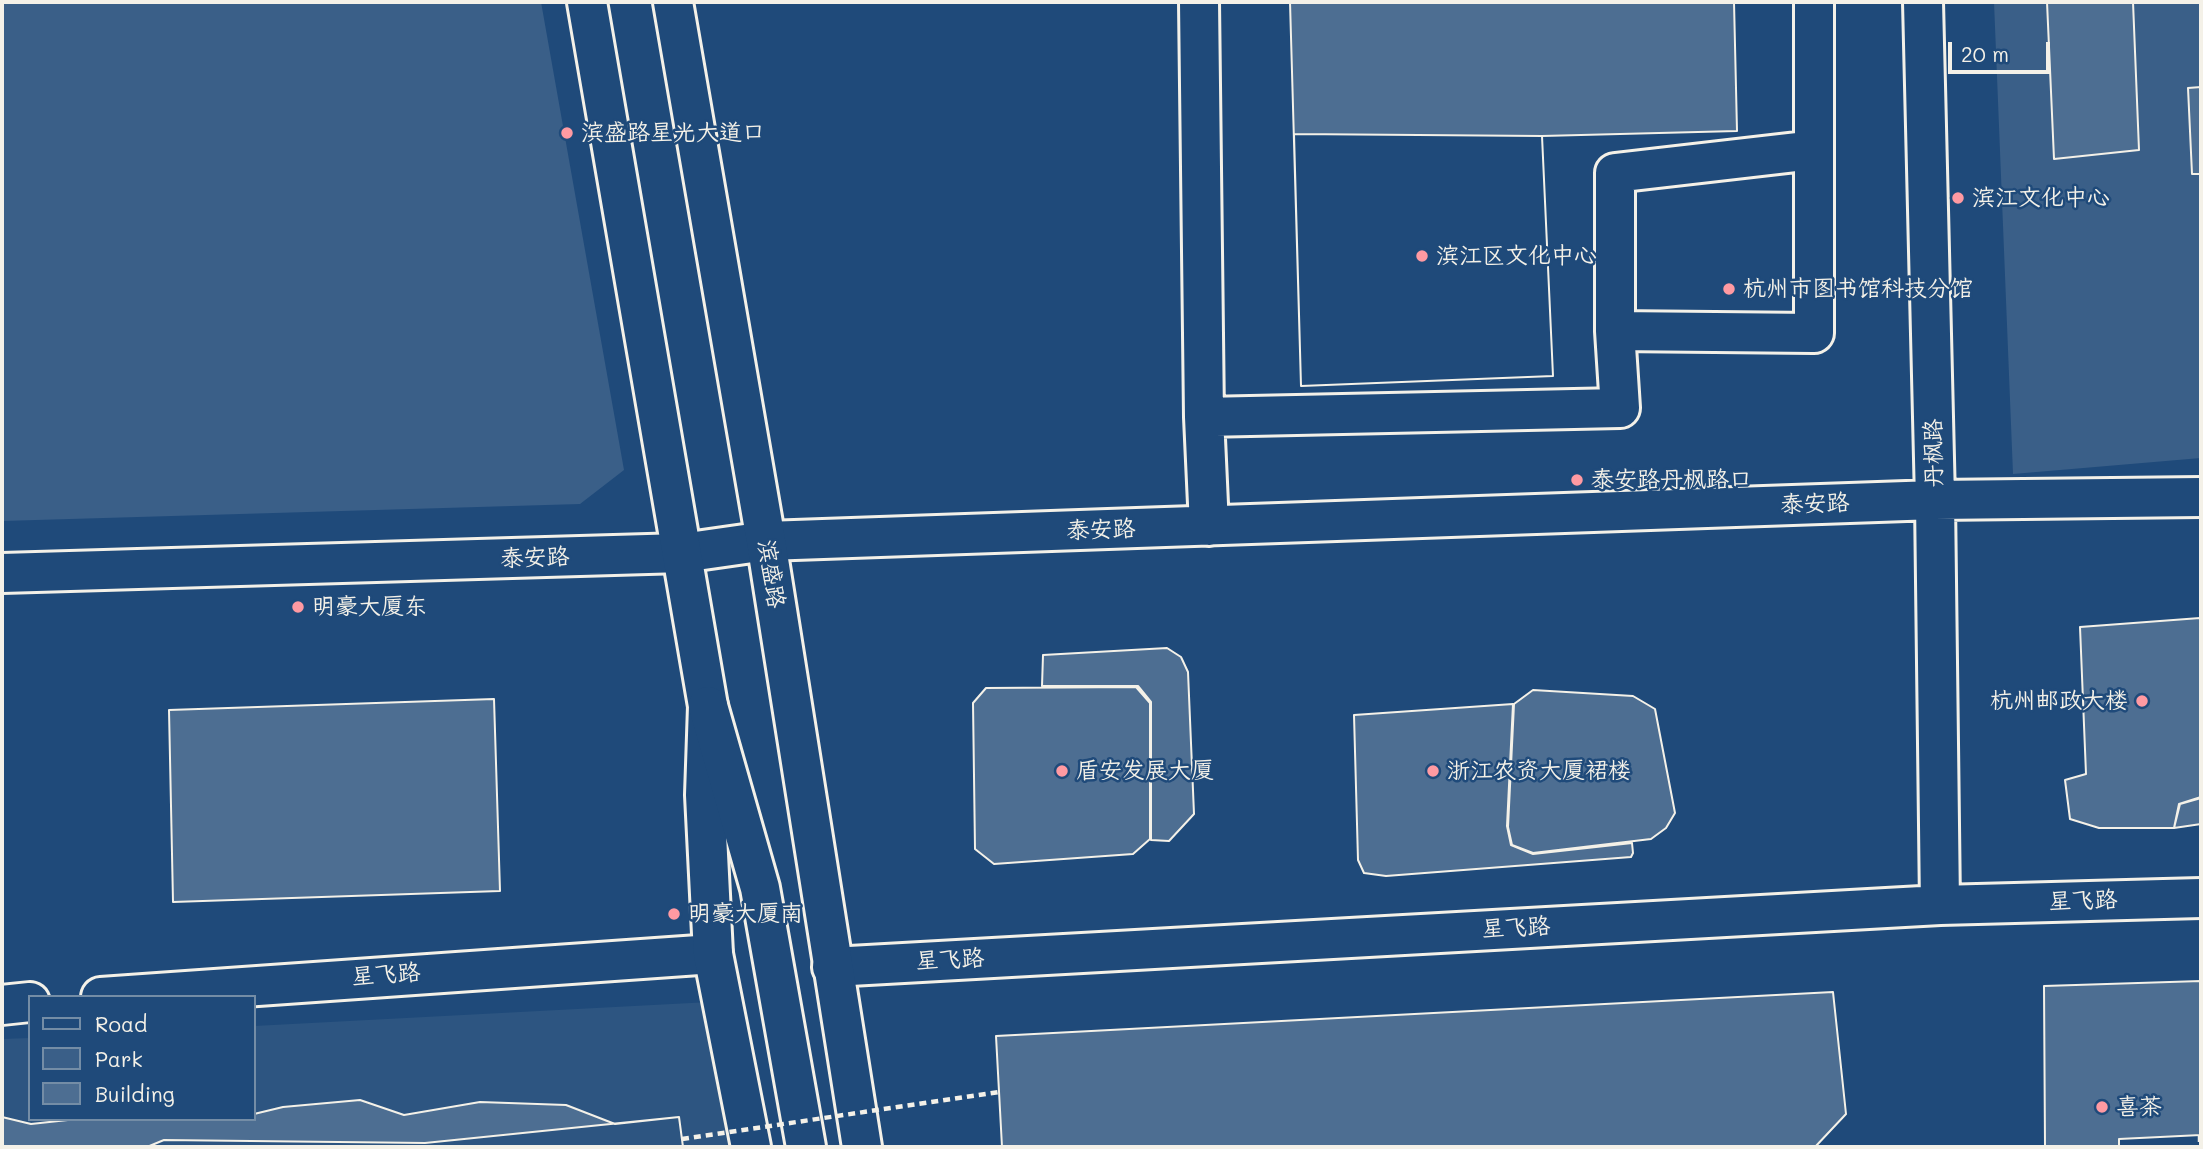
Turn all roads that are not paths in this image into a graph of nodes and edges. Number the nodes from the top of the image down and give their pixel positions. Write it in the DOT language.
graph roads {
  1 [pos="587,2"];
  2 [pos="673,2"];
  3 [pos="1199,2"];
  4 [pos="1814,2"];
  5 [pos="1923,2"];
  6 [pos="1814,150"];
  7 [pos="1615,331"];
  8 [pos="1204,417"];
  9 [pos="2201,497"];
  10 [pos="1936,500"];
  11 [pos="1209,526"];
  12 [pos="766,541"];
  13 [pos="682,553"];
  14 [pos="2,573"];
  15 [pos="708,706"];
  16 [pos="2201,898"];
  17 [pos="1940,905"];
  18 [pos="713,954"];
  19 [pos="832,967"];
  20 [pos="127,995"];
  21 [pos="28,1002"];
  22 [pos="2,1004"];
  23 [pos="751,1147"];
  24 [pos="806,1147"];
  25 [pos="862,1147"];
  1 -- 13 [label="main road"];
  2 -- 12 [label="main road, 滨盛路"];
  3 -- 8 [label="main road"];
  4 -- 6 [label="main road"];
  5 -- 10 [label="main road, 丹枫路"];
  6 -- 7 [label="main road"];
  6 -- 7 [label="main road"];
  7 -- 8 [label="main road"];
  8 -- 11 [label="main road"];
  9 -- 10 [label="main road, 泰安路"];
  10 -- 11 [label="main road, 泰安路"];
  10 -- 17 [label="main road, 丹枫路"];
  11 -- 12 [label="main road, 泰安路"];
  12 -- 13 [label="main road, 泰安路"];
  12 -- 19 [label="main road, 滨盛路"];
  13 -- 14 [label="main road, 泰安路"];
  13 -- 15 [label="main road"];
  15 -- 18 [label="main road"];
  15 -- 24 [label="main road"];
  16 -- 17 [label="main road, 星飞路"];
  17 -- 19 [label="main road, 星飞路"];
  18 -- 20 [label="main road, 星飞路"];
  18 -- 23 [label="main road"];
  19 -- 25 [label="main road, 滨盛路"];
  21 -- 22 [label="main road"];
}
